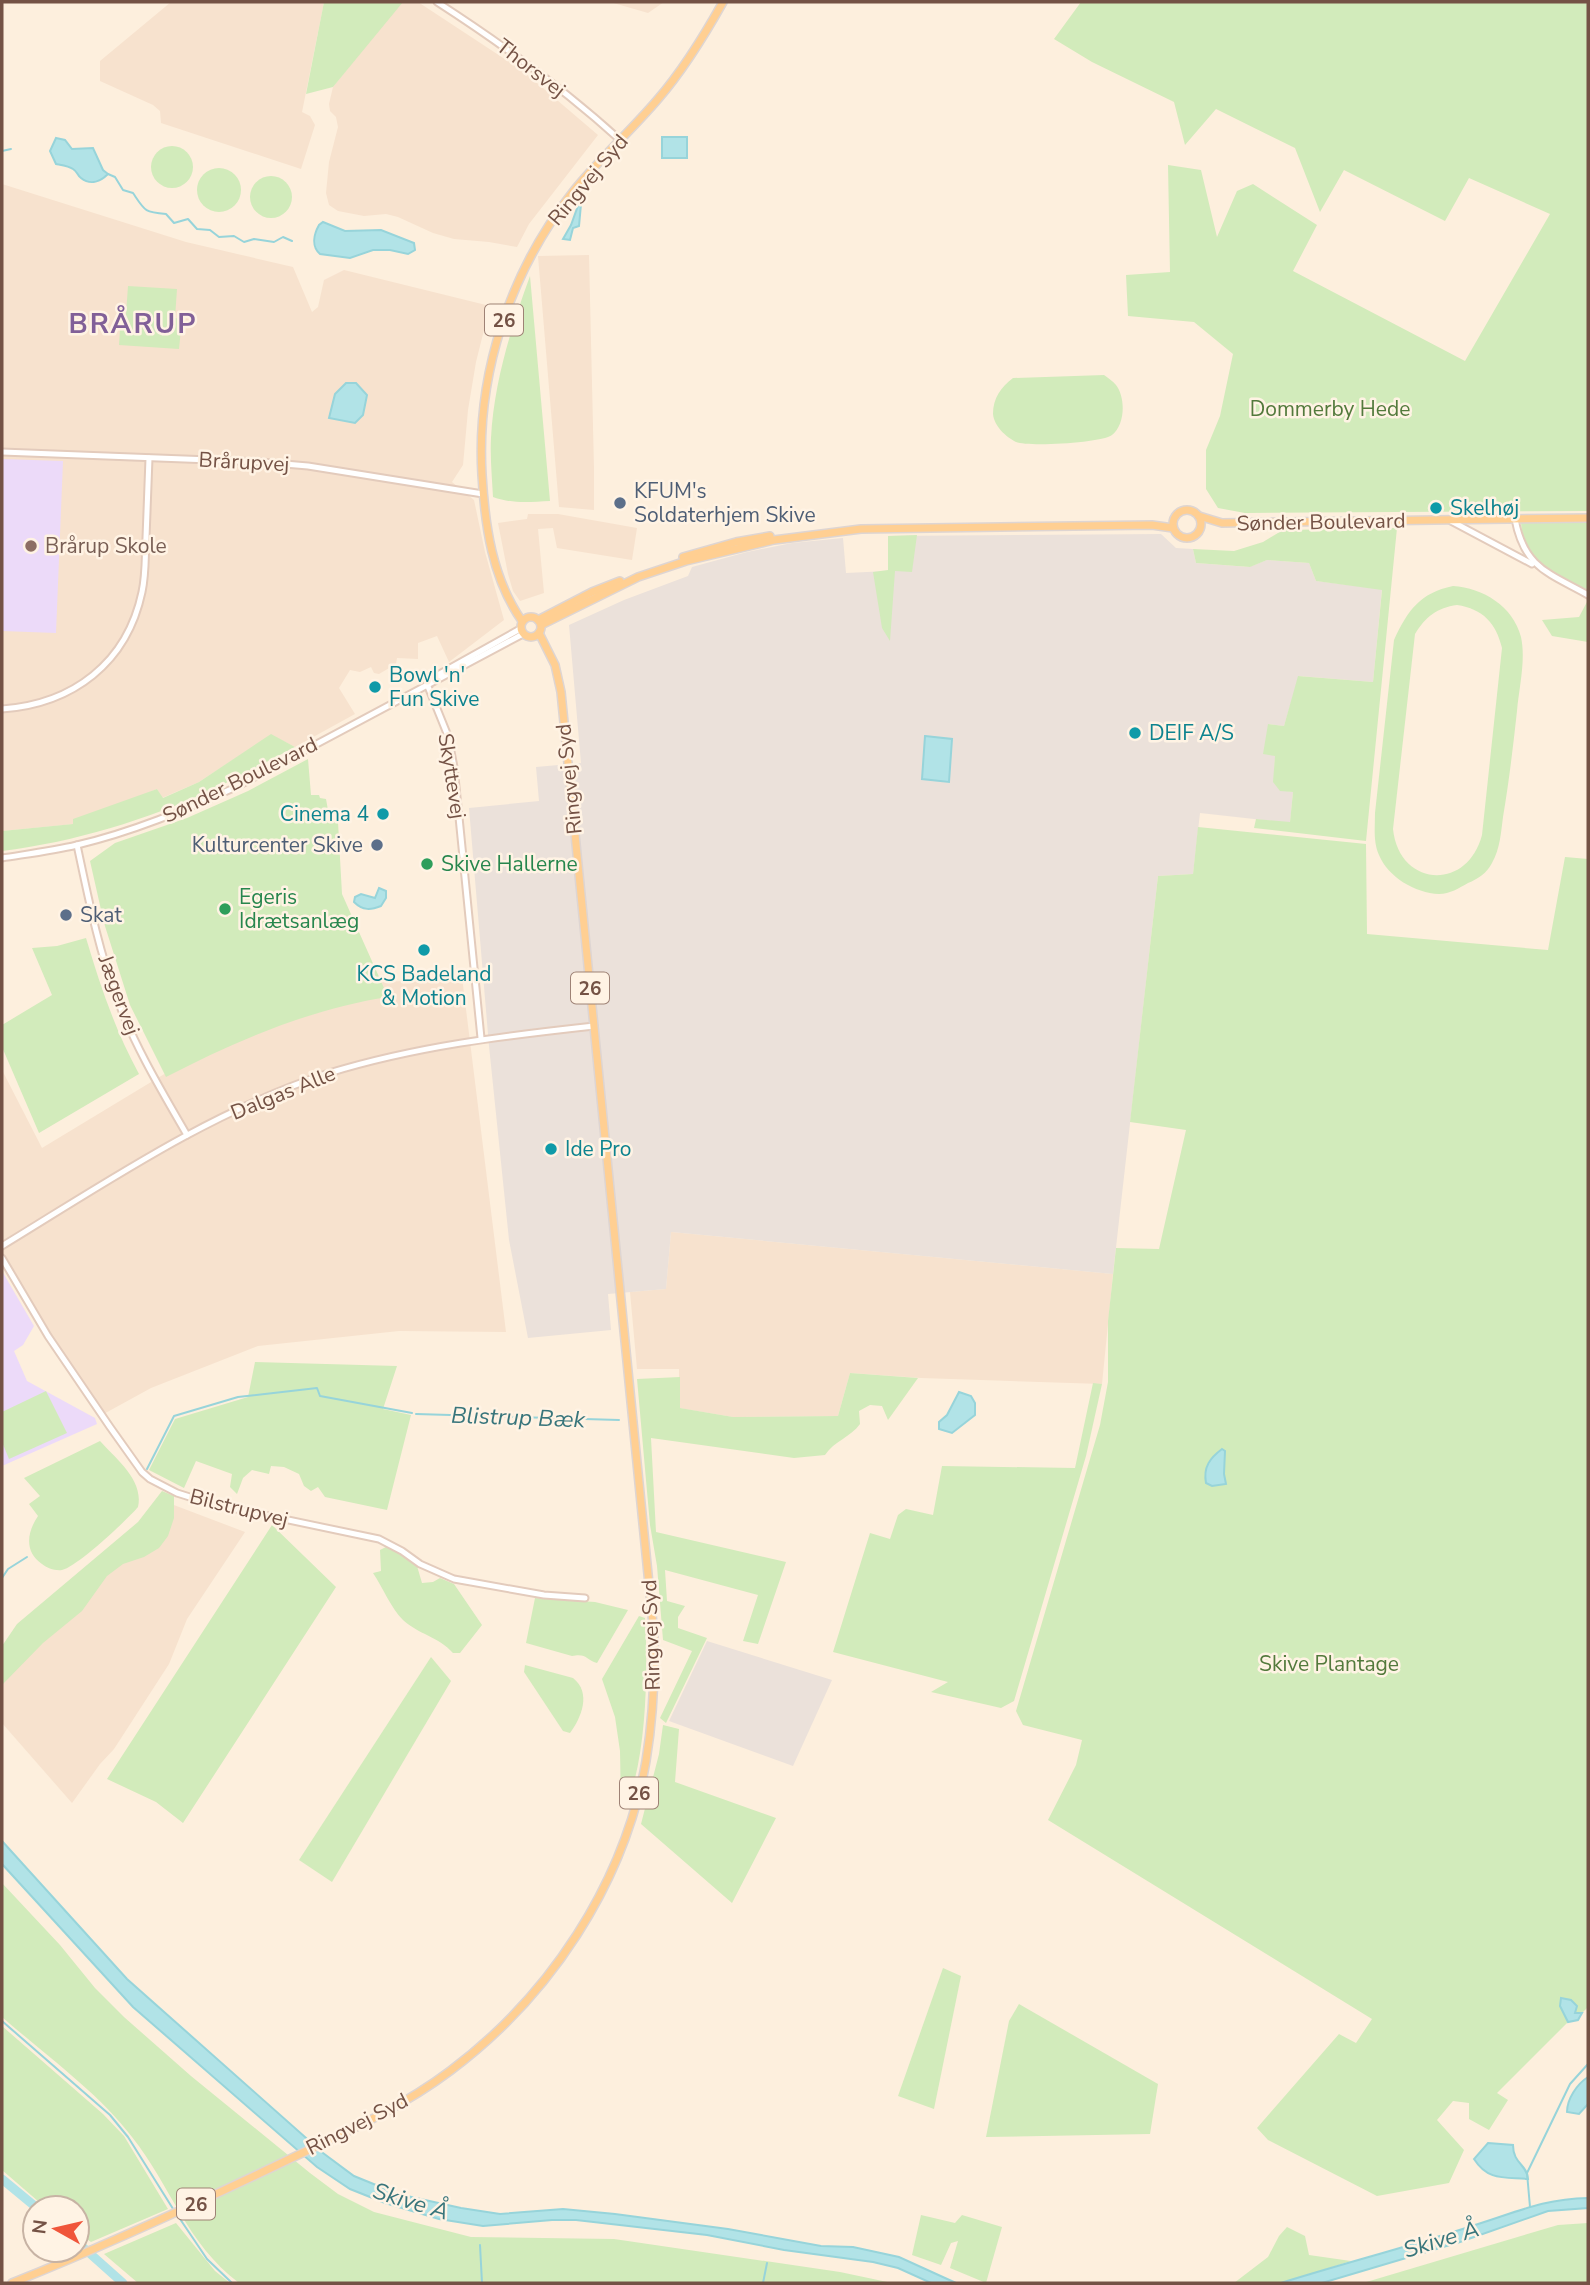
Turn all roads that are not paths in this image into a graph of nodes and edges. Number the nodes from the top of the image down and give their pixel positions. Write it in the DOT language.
graph roads {
  1 [pos="437,2"];
  2 [pos="723,2"];
  3 [pos="620,140"];
  4 [pos="2,452"];
  5 [pos="149,458"];
  6 [pos="483,494"];
  7 [pos="1199,516"];
  8 [pos="1588,518"];
  9 [pos="1515,519"];
  10 [pos="1448,520"];
  11 [pos="1222,523"];
  12 [pos="1173,524"];
  13 [pos="1199,530"];
  14 [pos="1537,566"];
  15 [pos="1588,595"];
  16 [pos="523,626"];
  17 [pos="538,629"];
  18 [pos="427,684"];
  19 [pos="2,709"];
  20 [pos="77,845"];
  21 [pos="2,858"];
  22 [pos="594,1026"];
  23 [pos="481,1038"];
  24 [pos="187,1135"];
  25 [pos="2,1246"];
  26 [pos="2,1258"];
  27 [pos="585,1598"];
  28 [pos="12,2283"];
  1 -- 3 [label="street, Thorsvej"];
  2 -- 3 [label="main road, Ringvej Syd / 26"];
  3 -- 6 [label="main road, Ringvej Syd / 26"];
  4 -- 5 [label="street, Brårupvej"];
  5 -- 6 [label="street, Brårupvej"];
  5 -- 19 [label="street"];
  6 -- 16 [label="main road, Ringvej Syd / 26"];
  7 -- 11 [label="main road, Sønder Boulevard"];
  7 -- 12 [label="main road"];
  7 -- 13 [label="main road"];
  8 -- 9 [label="main road, Sønder Boulevard"];
  9 -- 10 [label="main road, Sønder Boulevard"];
  9 -- 14 [label="street"];
  10 -- 11 [label="main road, Sønder Boulevard"];
  10 -- 14 [label="street"];
  11 -- 13 [label="main road, Sønder Boulevard"];
  12 -- 13 [label="main road"];
  12 -- 17 [label="main road"];
  14 -- 15 [label="street"];
  16 -- 17 [label="main road, 26"];
  16 -- 17 [label="main road"];
  16 -- 18 [label="street, Sønder Boulevard"];
  17 -- 22 [label="main road, Ringvej Syd / 26"];
  18 -- 20 [label="street, Sønder Boulevard"];
  18 -- 23 [label="street, Skyttevej"];
  20 -- 21 [label="street, Sønder Boulevard"];
  20 -- 24 [label="street, Jægervej"];
  22 -- 23 [label="street, Dalgas Alle"];
  22 -- 28 [label="main road, Ringvej Syd / 26"];
  23 -- 24 [label="street, Dalgas Alle"];
  24 -- 25 [label="street, Dalgas Alle"];
  26 -- 27 [label="street, Bilstrupvej"];
}
